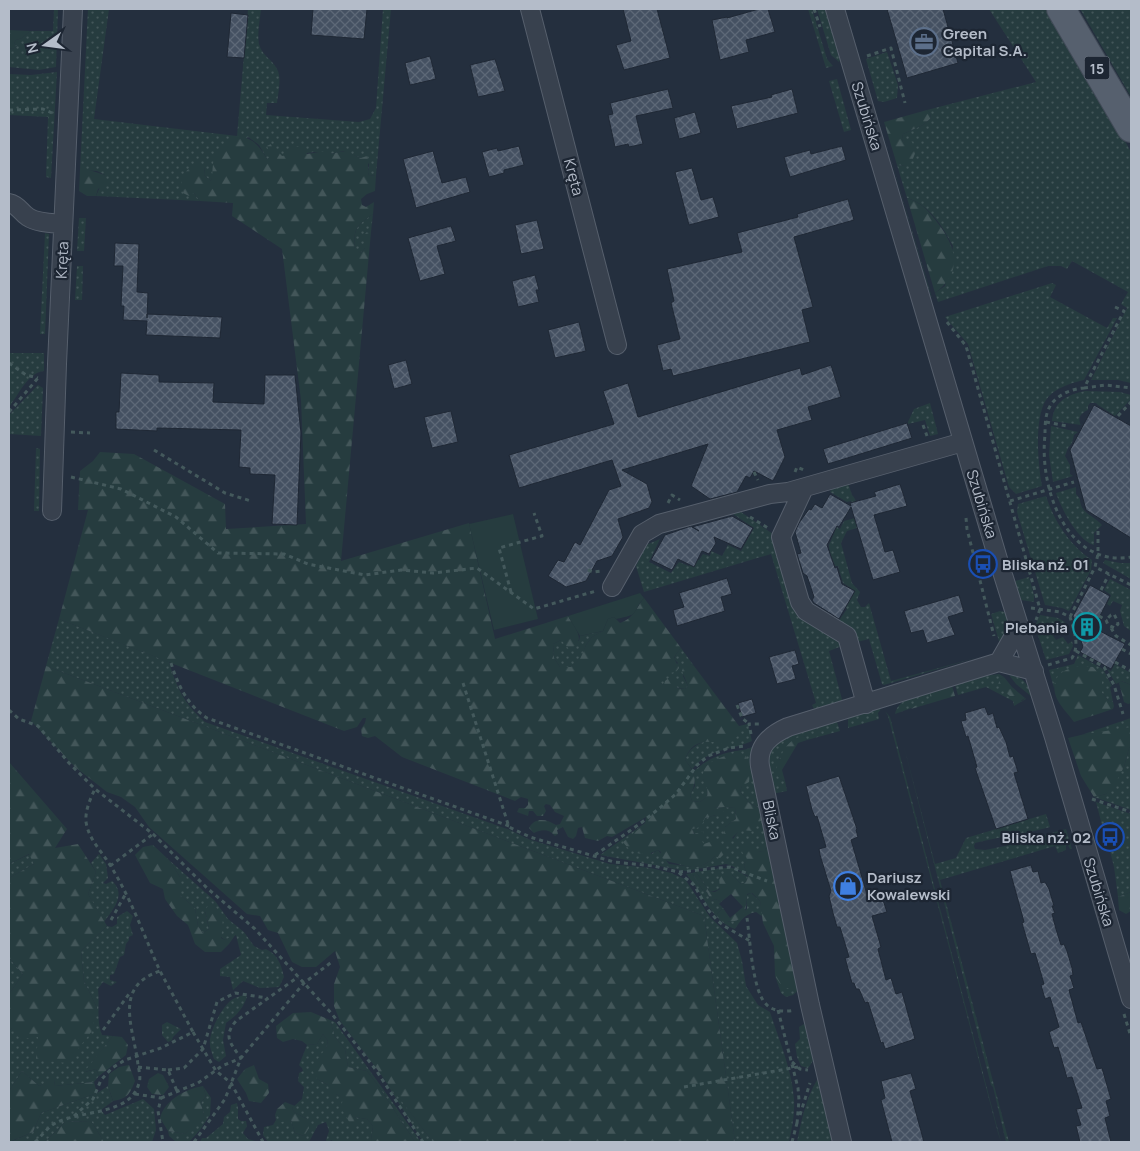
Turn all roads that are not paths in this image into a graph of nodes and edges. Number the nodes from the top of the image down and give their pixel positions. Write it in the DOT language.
graph roads {
  1 [pos="74,9"];
  2 [pos="530,9"];
  3 [pos="835,9"];
  4 [pos="1061,9"];
  5 [pos="1131,128"];
  6 [pos="9,203"];
  7 [pos="63,224"];
  8 [pos="617,345"];
  9 [pos="963,442"];
  10 [pos="804,488"];
  11 [pos="52,511"];
  12 [pos="612,587"];
  13 [pos="1024,621"];
  14 [pos="999,662"];
  15 [pos="1039,669"];
  16 [pos="866,704"];
  17 [pos="1131,999"];
  18 [pos="842,1142"];
  1 -- 7 [label="street, Kręta"];
  2 -- 8 [label="street, Kręta"];
  3 -- 9 [label="street, Szubińska"];
  4 -- 5 [label="main road, 15"];
  6 -- 7 [label="street"];
  7 -- 11 [label="street, Kręta"];
  9 -- 10 [label="street"];
  9 -- 13 [label="street, Szubińska"];
  10 -- 12 [label="street"];
  10 -- 16 [label="street"];
  13 -- 14 [label="street"];
  13 -- 15 [label="street, Szubińska"];
  14 -- 15 [label="street"];
  14 -- 16 [label="street"];
  15 -- 17 [label="street, Szubińska"];
  16 -- 18 [label="street, Bliska"];
}
